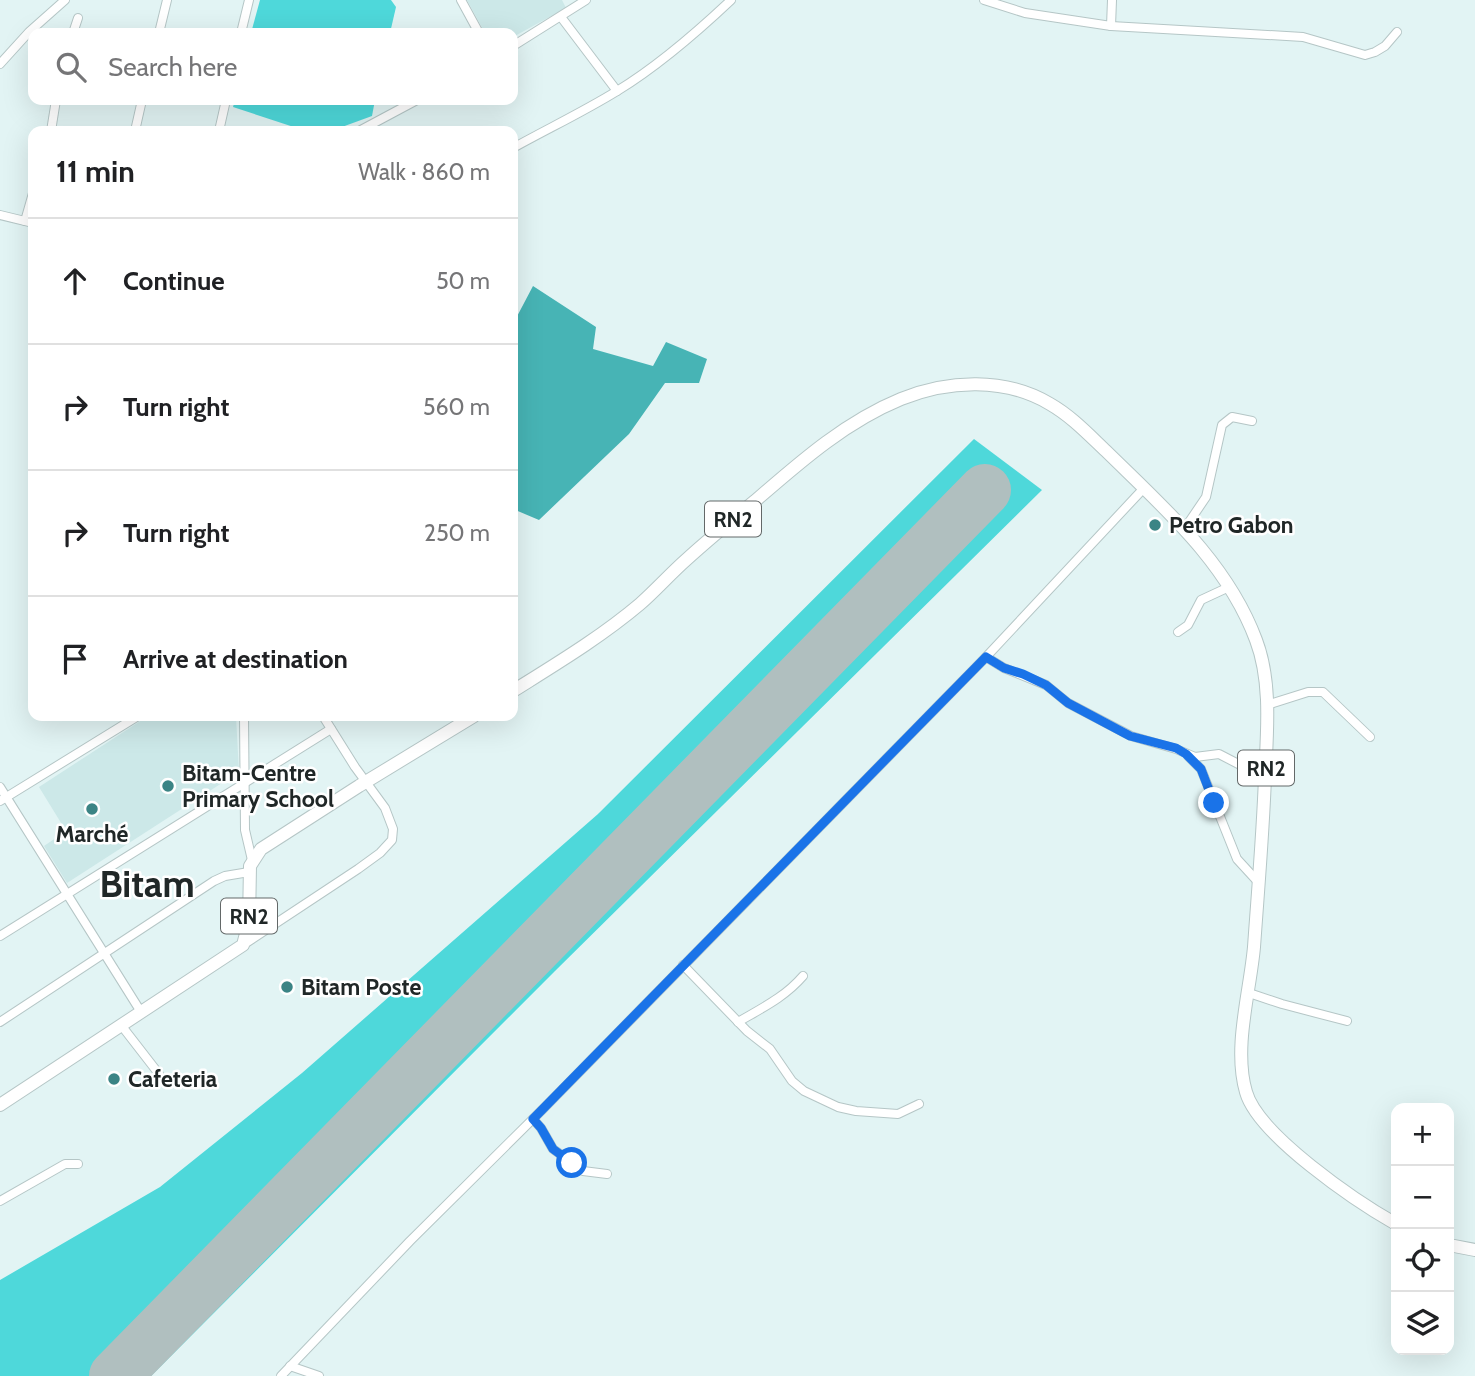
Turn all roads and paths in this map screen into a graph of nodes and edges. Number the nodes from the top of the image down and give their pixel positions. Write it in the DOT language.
graph roads {
  1 [pos="65,0"];
  2 [pos="167,0"];
  3 [pos="249,0"];
  4 [pos="461,0"];
  5 [pos="586,0"];
  6 [pos="731,0"];
  7 [pos="984,0"];
  8 [pos="1112,0"];
  9 [pos="561,17"];
  10 [pos="78,18"];
  11 [pos="1111,26"];
  12 [pos="34,28"];
  13 [pos="75,28"];
  14 [pos="160,28"];
  15 [pos="242,28"];
  16 [pos="476,28"];
  17 [pos="1397,32"];
  18 [pos="28,33"];
  19 [pos="518,43"];
  20 [pos="0,64"];
  21 [pos="617,90"];
  22 [pos="55,105"];
  23 [pos="141,105"];
  24 [pos="225,105"];
  25 [pos="408,105"];
  26 [pos="52,126"];
  27 [pos="136,126"];
  28 [pos="220,126"];
  29 [pos="368,126"];
  30 [pos="518,145"];
  31 [pos="0,215"];
  32 [pos="28,222"];
  33 [pos="1252,421"];
  34 [pos="1144,488"];
  35 [pos="1185,528"];
  36 [pos="1228,587"];
  37 [pos="1178,632"];
  38 [pos="986,657"];
  39 [pos="518,688"];
  40 [pos="1267,705"];
  41 [pos="130,721"];
  42 [pos="244,721"];
  43 [pos="327,721"];
  44 [pos="466,721"];
  45 [pos="331,729"];
  46 [pos="1370,737"];
  47 [pos="1186,754"];
  48 [pos="1265,775"];
  49 [pos="365,782"];
  50 [pos="244,783"];
  51 [pos="0,787"];
  52 [pos="3,799"];
  53 [pos="250,866"];
  54 [pos="1259,883"];
  55 [pos="66,894"];
  56 [pos="0,936"];
  57 [pos="243,945"];
  58 [pos="105,954"];
  59 [pos="683,965"];
  60 [pos="803,976"];
  61 [pos="1249,992"];
  62 [pos="141,1013"];
  63 [pos="738,1021"];
  64 [pos="1347,1021"];
  65 [pos="0,1022"];
  66 [pos="121,1025"];
  67 [pos="159,1074"];
  68 [pos="919,1104"];
  69 [pos="0,1105"];
  70 [pos="533,1119"];
  71 [pos="78,1164"];
  72 [pos="607,1174"];
  73 [pos="0,1201"];
  74 [pos="1391,1221"];
  75 [pos="1454,1246"];
  76 [pos="1475,1250"];
  77 [pos="290,1366"];
  78 [pos="281,1376"];
  79 [pos="319,1376"];
  1 -- 12 [label="street"];
  2 -- 14 [label="street"];
  3 -- 15 [label="street"];
  4 -- 16 [label="street"];
  5 -- 9 [label="street"];
  6 -- 21 [label="street"];
  7 -- 11 [label="street"];
  8 -- 11 [label="street"];
  9 -- 19 [label="street"];
  9 -- 21 [label="street"];
  10 -- 13 [label="street"];
  11 -- 17 [label="street"];
  18 -- 20 [label="street"];
  21 -- 30 [label="street"];
  22 -- 26 [label="street"];
  23 -- 27 [label="street"];
  24 -- 28 [label="street"];
  25 -- 29 [label="street"];
  31 -- 32 [label="street"];
  33 -- 35 [label="street"];
  34 -- 35 [label="highway, RN2"];
  34 -- 38 [label="street"];
  34 -- 39 [label="highway, RN2"];
  35 -- 36 [label="highway, RN2"];
  36 -- 37 [label="street"];
  36 -- 40 [label="highway, RN2"];
  38 -- 47 [label="street"];
  38 -- 59 [label="street"];
  40 -- 46 [label="street"];
  40 -- 48 [label="highway, RN2"];
  41 -- 52 [label="street"];
  42 -- 50 [label="street"];
  43 -- 45 [label="street"];
  44 -- 49 [label="highway"];
  45 -- 49 [label="street"];
  45 -- 50 [label="street"];
  47 -- 48 [label="street"];
  47 -- 54 [label="street"];
  48 -- 54 [label="highway, RN2"];
  49 -- 53 [label="highway"];
  49 -- 57 [label="street"];
  50 -- 53 [label="street"];
  50 -- 55 [label="street"];
  51 -- 52 [label="street"];
  52 -- 55 [label="street"];
  53 -- 57 [label="highway, RN2"];
  53 -- 58 [label="street"];
  54 -- 61 [label="highway, RN2"];
  55 -- 56 [label="street"];
  55 -- 58 [label="street"];
  57 -- 62 [label="highway, RN2"];
  58 -- 62 [label="street"];
  58 -- 65 [label="street"];
  59 -- 63 [label="street"];
  59 -- 70 [label="street"];
  60 -- 63 [label="street"];
  61 -- 64 [label="street"];
  61 -- 74 [label="highway, RN2"];
  62 -- 66 [label="highway, RN2"];
  63 -- 68 [label="street"];
  66 -- 67 [label="street"];
  66 -- 69 [label="highway, RN2"];
  70 -- 72 [label="street"];
  70 -- 77 [label="street"];
  71 -- 73 [label="street"];
  75 -- 76 [label="highway"];
  77 -- 78 [label="street"];
  77 -- 79 [label="street"];
}
